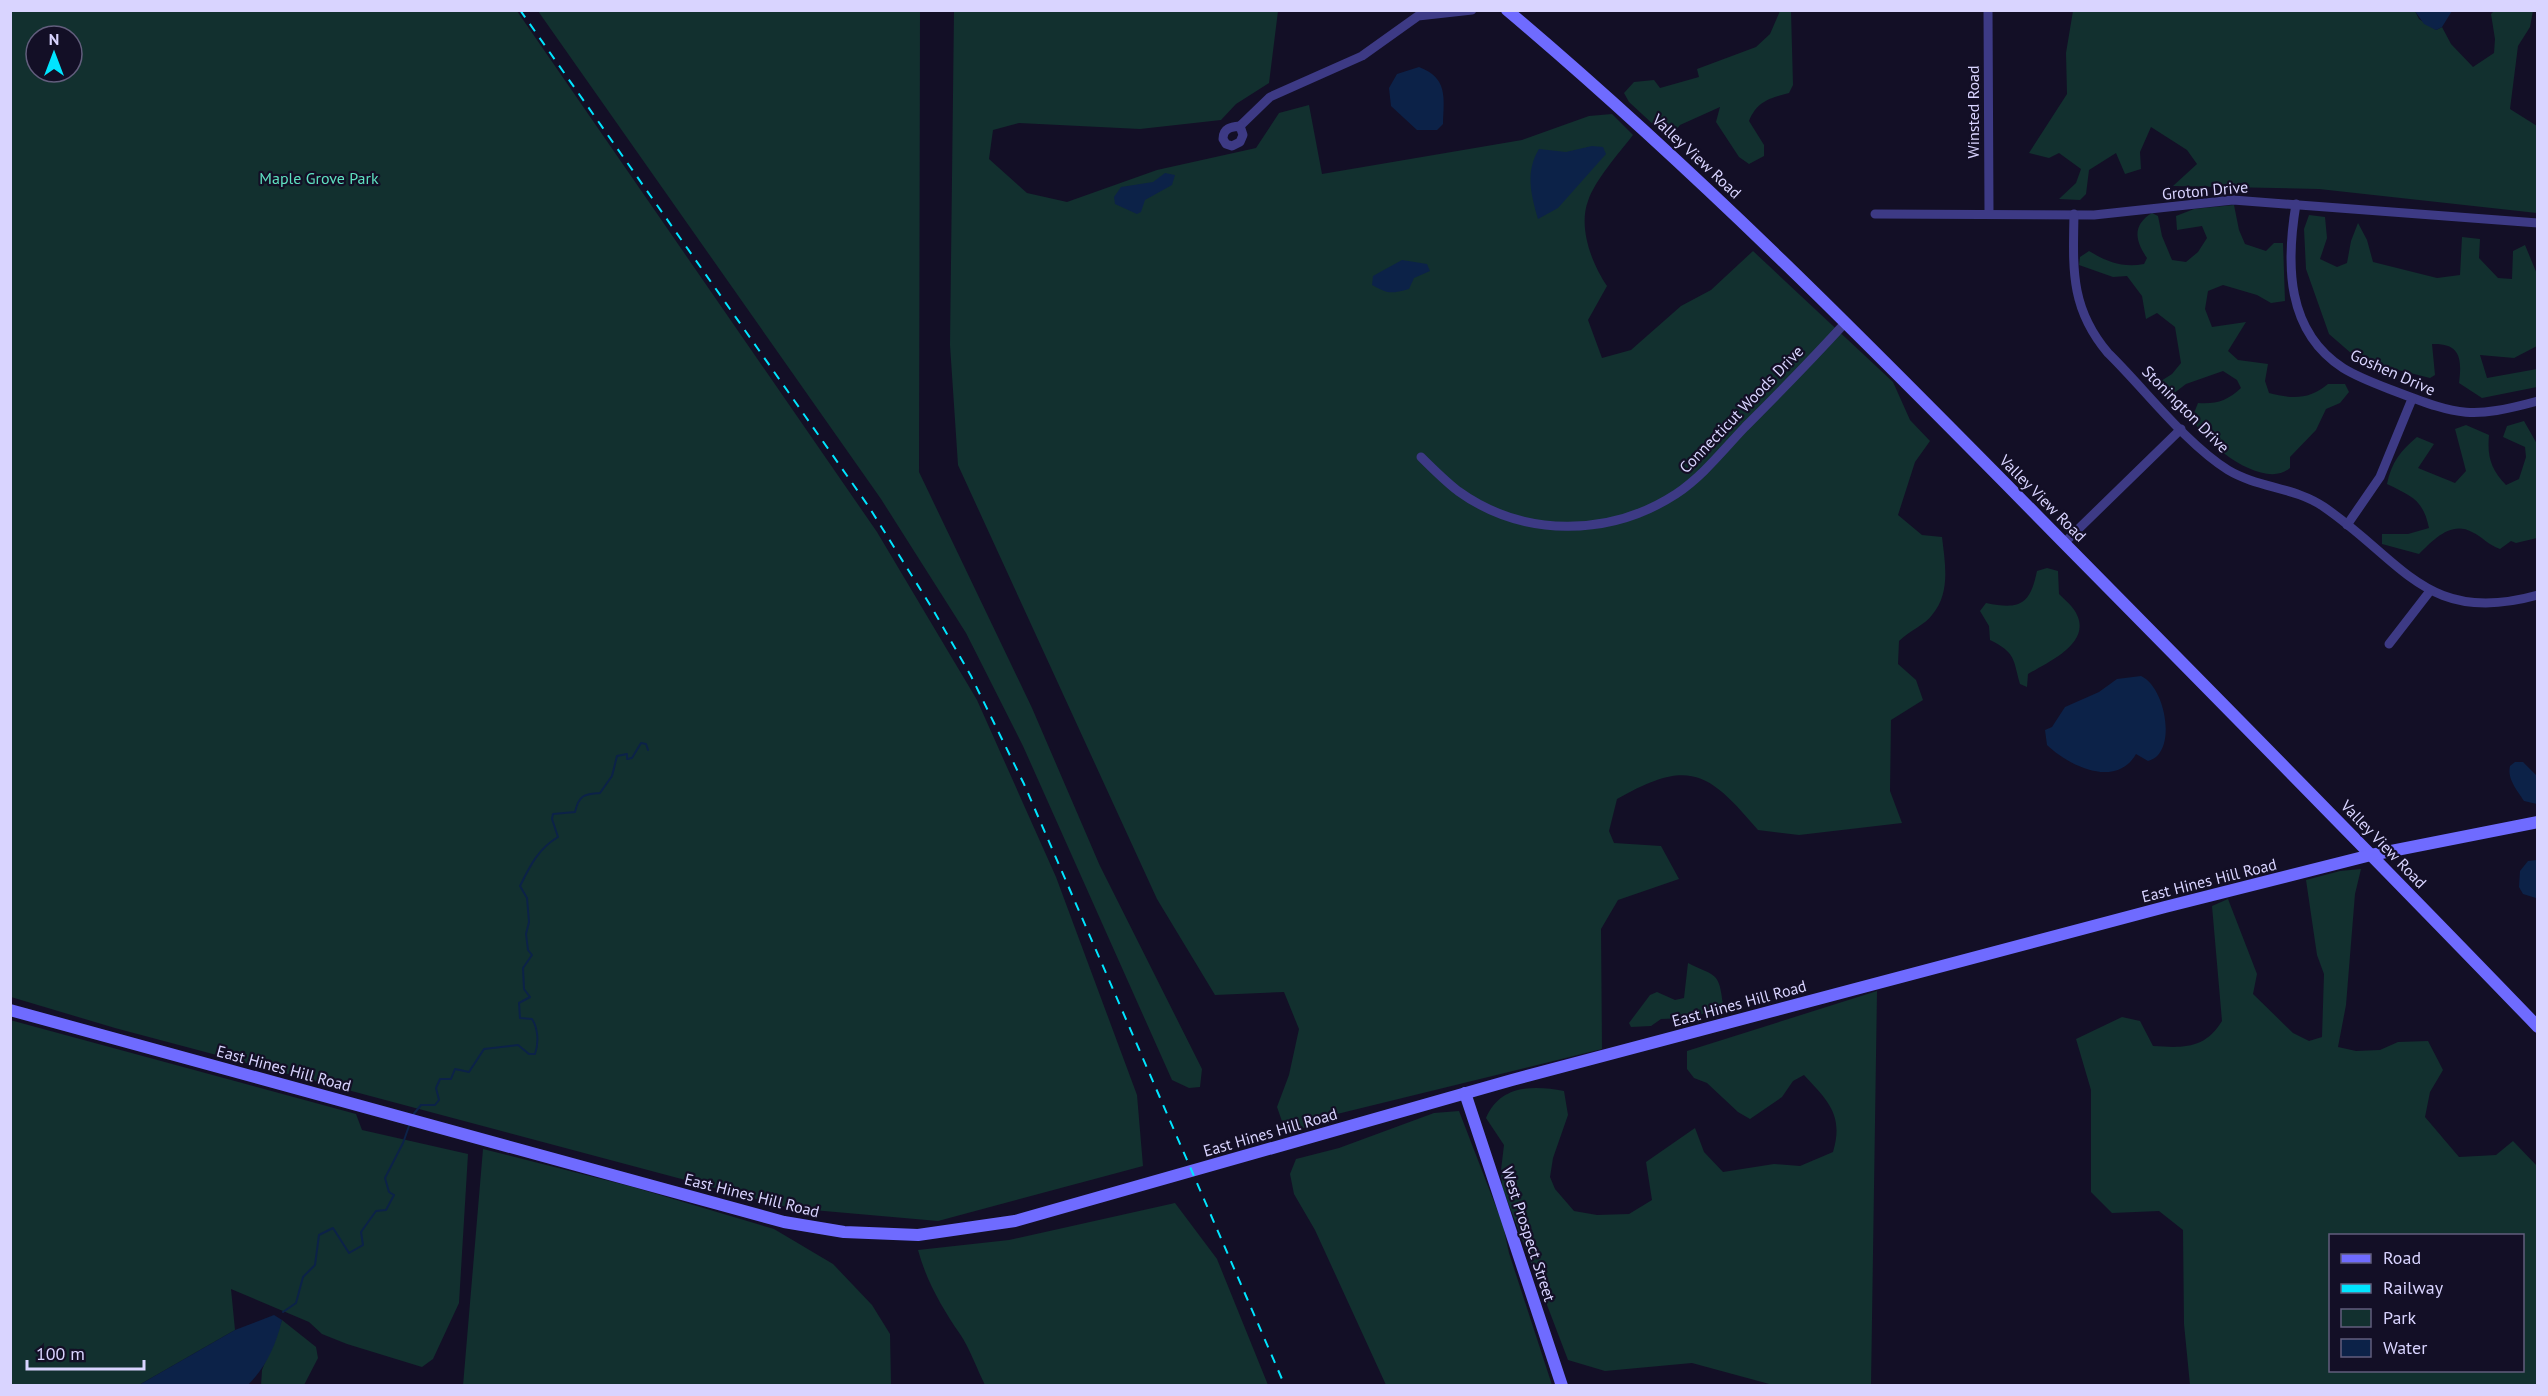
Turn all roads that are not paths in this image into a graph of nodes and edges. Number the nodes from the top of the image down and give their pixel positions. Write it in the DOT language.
graph roads {
  1 [pos="1472,10"];
  2 [pos="1506,10"];
  3 [pos="1988,10"];
  4 [pos="1240,126"];
  5 [pos="2296,204"];
  6 [pos="1875,214"];
  7 [pos="1989,214"];
  8 [pos="2074,214"];
  9 [pos="2538,223"];
  10 [pos="1846,322"];
  11 [pos="2412,399"];
  12 [pos="2538,401"];
  13 [pos="2181,429"];
  14 [pos="1421,458"];
  15 [pos="2347,525"];
  16 [pos="2064,543"];
  17 [pos="2430,591"];
  18 [pos="2538,595"];
  19 [pos="2389,644"];
  20 [pos="2538,822"];
  21 [pos="2371,855"];
  22 [pos="10,1010"];
  23 [pos="2538,1027"];
  24 [pos="1465,1093"];
  25 [pos="1562,1386"];
  1 -- 4 [label="street"];
  2 -- 10 [label="street, Valley View Road"];
  3 -- 7 [label="street, Winsted Road"];
  5 -- 8 [label="street, Groton Drive"];
  5 -- 9 [label="street, Groton Drive"];
  5 -- 11 [label="street, Goshen Drive"];
  6 -- 7 [label="street, Groton Drive"];
  7 -- 8 [label="street, Groton Drive"];
  8 -- 13 [label="street, Stonington Drive"];
  10 -- 14 [label="street, Connecticut Woods Drive"];
  10 -- 16 [label="street, Valley View Road"];
  11 -- 12 [label="street, Goshen Drive"];
  11 -- 15 [label="street"];
  13 -- 15 [label="street, Stonington Drive"];
  13 -- 16 [label="street"];
  15 -- 17 [label="street, Stonington Drive"];
  16 -- 21 [label="street, Valley View Road"];
  17 -- 18 [label="street, Stonington Drive"];
  17 -- 19 [label="street"];
  20 -- 21 [label="street, East Hines Hill Road"];
  21 -- 23 [label="street, Valley View Road"];
  21 -- 24 [label="street, East Hines Hill Road"];
  22 -- 24 [label="street, East Hines Hill Road"];
  24 -- 25 [label="street, West Prospect Street"];
}
